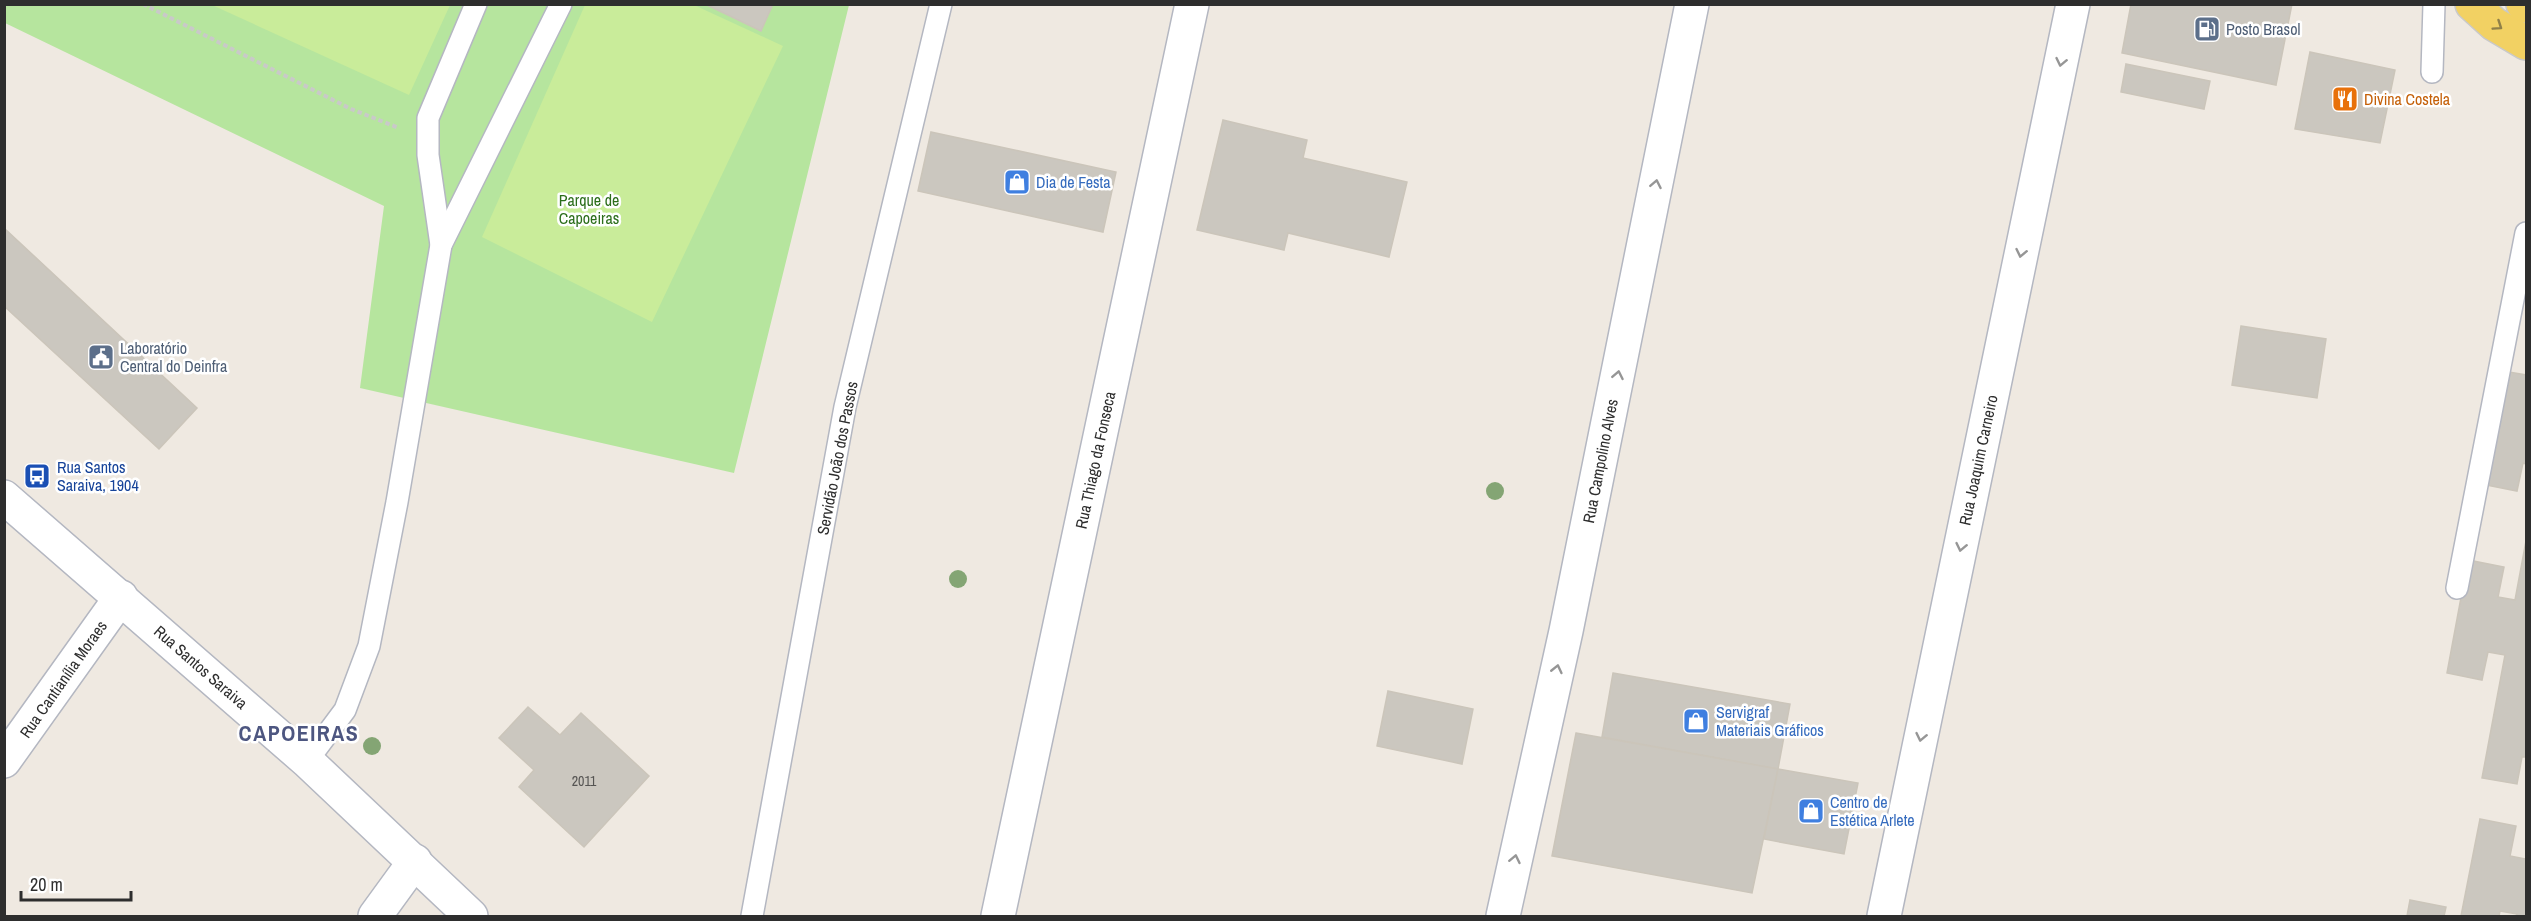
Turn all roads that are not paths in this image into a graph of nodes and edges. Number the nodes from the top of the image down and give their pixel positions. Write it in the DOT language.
graph roads {
  1 [pos="476,4"];
  2 [pos="561,4"];
  3 [pos="941,4"];
  4 [pos="1191,4"];
  5 [pos="1692,4"];
  6 [pos="2073,4"];
  7 [pos="2434,4"];
  8 [pos="2472,4"];
  9 [pos="2526,43"];
  10 [pos="2432,72"];
  11 [pos="2526,232"];
  12 [pos="441,246"];
  13 [pos="4,497"];
  14 [pos="2457,588"];
  15 [pos="121,597"];
  16 [pos="4,761"];
  17 [pos="307,761"];
  18 [pos="415,861"];
  19 [pos="375,916"];
  20 [pos="471,916"];
  21 [pos="752,916"];
  22 [pos="998,916"];
  23 [pos="1503,916"];
  24 [pos="1884,916"];
  1 -- 12 [label="lane"];
  2 -- 12 [label="lane"];
  3 -- 21 [label="lane, Servidão João dos Passos"];
  4 -- 22 [label="street, Rua Thiago da Fonseca"];
  23 -- 5 [label="street, Rua Campolino Alves, one-way"];
  6 -- 24 [label="street, Rua Joaquim Carneiro, one-way"];
  7 -- 10 [label="lane"];
  8 -- 9 [label="main road, one-way"];
  11 -- 14 [label="lane"];
  12 -- 17 [label="lane"];
  13 -- 15 [label="street, Rua Santos Saraiva"];
  15 -- 16 [label="street, Rua Cantianília Moraes"];
  15 -- 17 [label="street, Rua Santos Saraiva"];
  17 -- 18 [label="street, Rua Santos Saraiva"];
  18 -- 19 [label="street"];
  18 -- 20 [label="street, Rua Santos Saraiva"];
}
